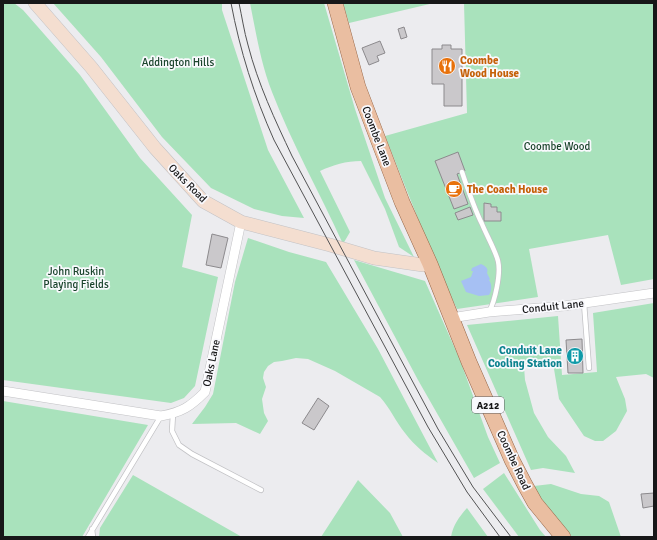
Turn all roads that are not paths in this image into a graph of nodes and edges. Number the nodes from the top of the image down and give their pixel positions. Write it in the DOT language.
graph roads {
  1 [pos="35,3"];
  2 [pos="335,3"];
  3 [pos="462,172"];
  4 [pos="241,222"];
  5 [pos="430,264"];
  6 [pos="654,293"];
  7 [pos="584,303"];
  8 [pos="489,312"];
  9 [pos="451,318"];
  10 [pos="589,368"];
  11 [pos="3,391"];
  12 [pos="173,414"];
  13 [pos="160,416"];
  14 [pos="261,490"];
  15 [pos="92,529"];
  16 [pos="88,537"];
  17 [pos="93,537"];
  18 [pos="563,537"];
  1 -- 4 [label="street, Oaks Road"];
  2 -- 5 [label="main road, Coombe Lane / A212"];
  3 -- 8 [label="lane"];
  4 -- 5 [label="street, Oaks Road"];
  4 -- 12 [label="street, Oaks Lane"];
  5 -- 9 [label="main road, Coombe Road / A212"];
  6 -- 7 [label="street, Conduit Lane"];
  7 -- 8 [label="street, Conduit Lane"];
  7 -- 10 [label="lane"];
  8 -- 9 [label="street, Conduit Lane"];
  9 -- 18 [label="main road, Coombe Road / A212"];
  11 -- 13 [label="street, Oaks Lane"];
  12 -- 13 [label="street, Oaks Lane"];
  12 -- 14 [label="lane"];
  13 -- 15 [label="lane"];
  15 -- 16 [label="lane"];
  15 -- 17 [label="lane"];
}
